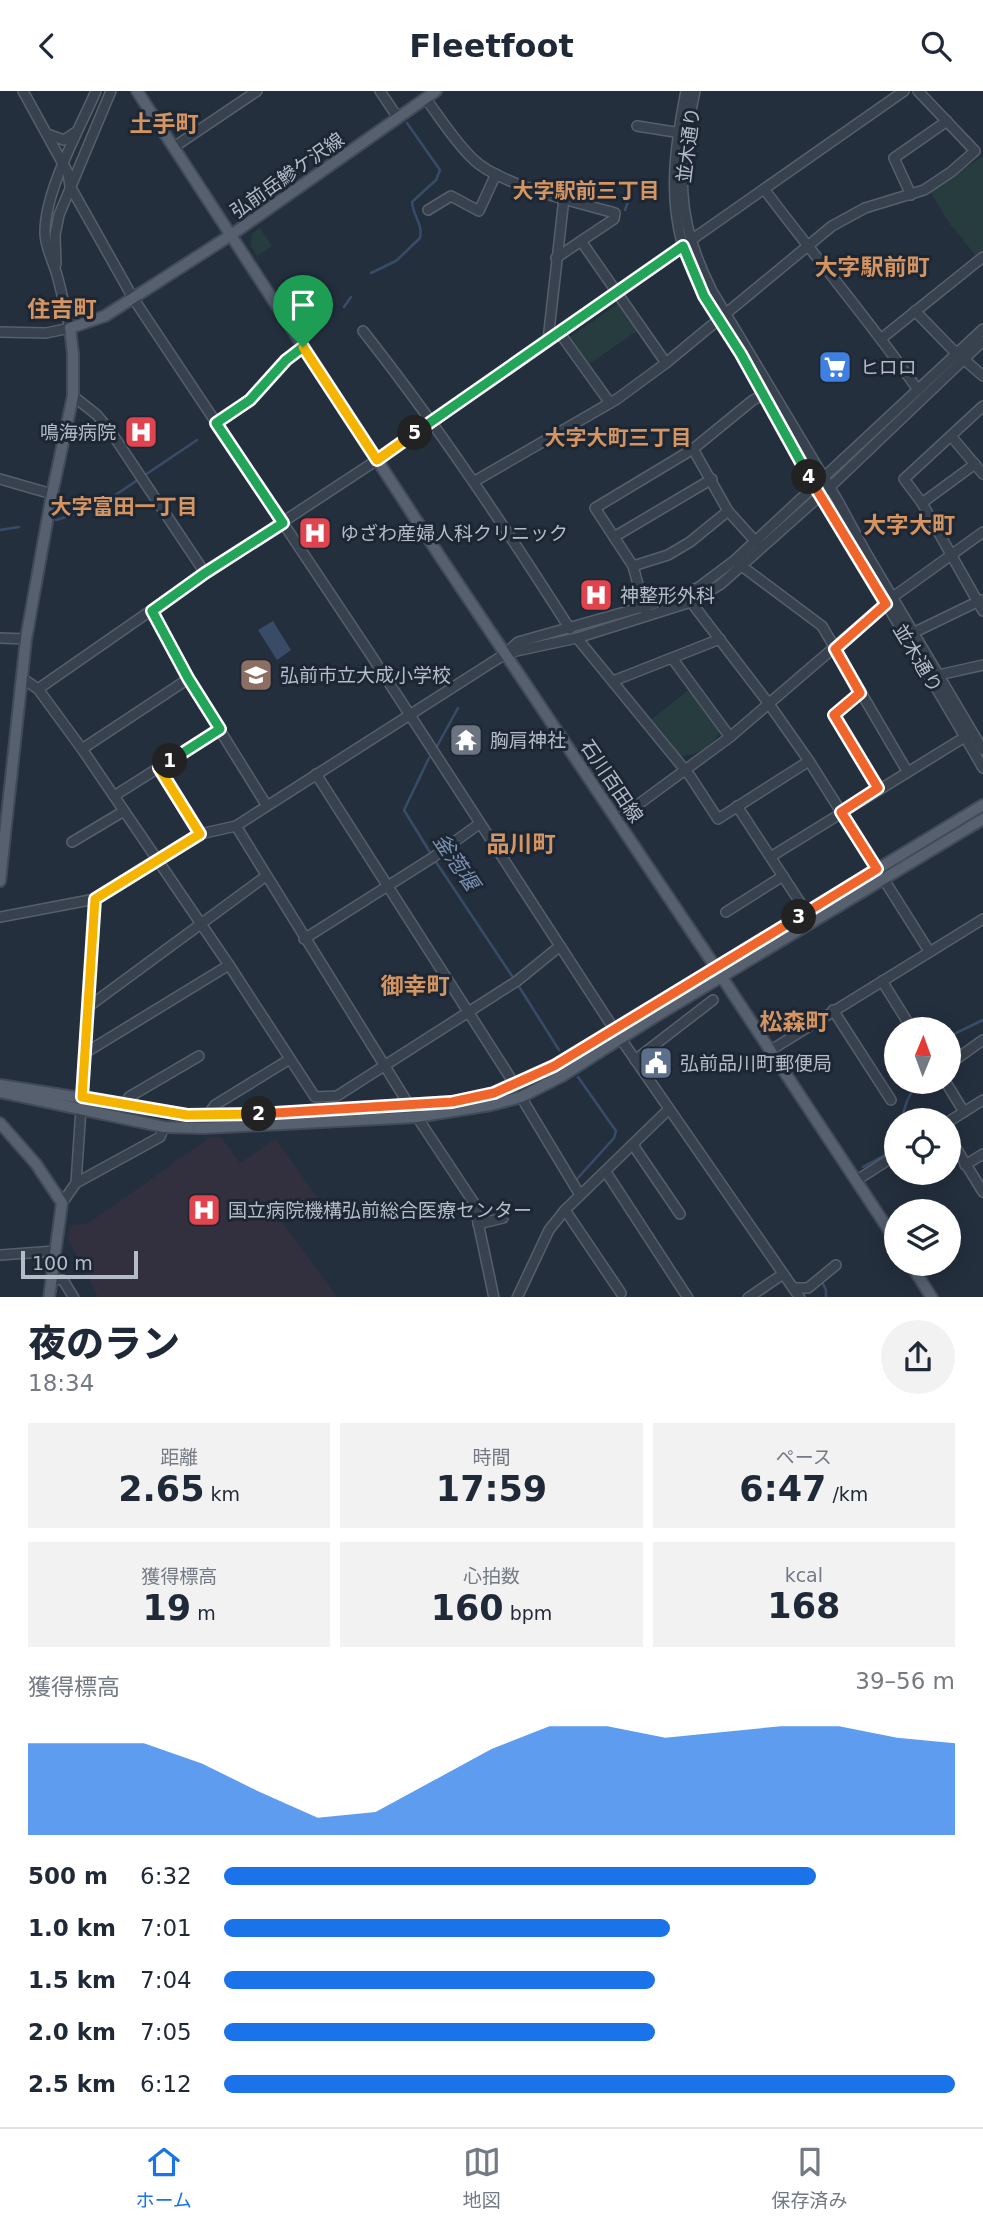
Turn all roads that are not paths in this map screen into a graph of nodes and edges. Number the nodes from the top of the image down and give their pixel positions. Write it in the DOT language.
graph roads {
  1 [pos="23,91"];
  2 [pos="96,91"];
  3 [pos="111,91"];
  4 [pos="137,91"];
  5 [pos="257,91"];
  6 [pos="380,91"];
  7 [pos="436,91"];
  8 [pos="686,91"];
  9 [pos="695,91"];
  10 [pos="904,91"];
  11 [pos="918,91"];
  12 [pos="426,99"];
  13 [pos="398,118"];
  14 [pos="947,121"];
  15 [pos="82,123"];
  16 [pos="638,126"];
  17 [pos="682,133"];
  18 [pos="47,134"];
  19 [pos="174,147"];
  20 [pos="63,166"];
  21 [pos="495,174"];
  22 [pos="69,186"];
  23 [pos="764,189"];
  24 [pos="911,195"];
  25 [pos="564,198"];
  26 [pos="428,210"];
  27 [pos="231,235"];
  28 [pos="581,241"];
  29 [pos="686,244"];
  30 [pos="807,247"];
  31 [pos="983,257"];
  32 [pos="555,258"];
  33 [pos="56,272"];
  34 [pos="617,293"];
  35 [pos="133,298"];
  36 [pos="915,311"];
  37 [pos="722,317"];
  38 [pos="70,328"];
  39 [pos="983,329"];
  40 [pos="363,331"];
  41 [pos="0,332"];
  42 [pos="559,332"];
  43 [pos="882,338"];
  44 [pos="548,340"];
  45 [pos="983,341"];
  46 [pos="303,347"];
  47 [pos="961,356"];
  48 [pos="666,363"];
  49 [pos="983,376"];
  50 [pos="918,390"];
  51 [pos="767,392"];
  52 [pos="73,396"];
  53 [pos="610,403"];
  54 [pos="983,406"];
  55 [pos="431,421"];
  56 [pos="216,423"];
  57 [pos="951,436"];
  58 [pos="693,449"];
  59 [pos="377,460"];
  60 [pos="975,464"];
  61 [pos="983,474"];
  62 [pos="823,477"];
  63 [pos="0,479"];
  64 [pos="712,479"];
  65 [pos="475,481"];
  66 [pos="815,485"];
  67 [pos="830,487"];
  68 [pos="52,494"];
  69 [pos="821,495"];
  70 [pos="922,503"];
  71 [pos="729,511"];
  72 [pos="283,523"];
  73 [pos="983,532"];
  74 [pos="614,537"];
  75 [pos="756,542"];
  76 [pos="951,555"];
  77 [pos="738,563"];
  78 [pos="633,566"];
  79 [pos="205,573"];
  80 [pos="890,601"];
  81 [pos="691,602"];
  82 [pos="981,604"];
  83 [pos="152,611"];
  84 [pos="646,611"];
  85 [pos="570,629"];
  86 [pos="914,633"];
  87 [pos="0,638"];
  88 [pos="577,638"];
  89 [pos="26,639"];
  90 [pos="720,639"];
  91 [pos="835,649"];
  92 [pos="505,654"];
  93 [pos="672,658"];
  94 [pos="983,665"];
  95 [pos="934,676"];
  96 [pos="22,678"];
  97 [pos="188,678"];
  98 [pos="613,681"];
  99 [pos="38,689"];
  100 [pos="860,693"];
  101 [pos="769,704"];
  102 [pos="410,716"];
  103 [pos="220,729"];
  104 [pos="968,734"];
  105 [pos="730,737"];
  106 [pos="82,749"];
  107 [pos="983,750"];
  108 [pos="809,761"];
  109 [pos="159,768"];
  110 [pos="983,768"];
  111 [pos="685,769"];
  112 [pos="907,771"];
  113 [pos="316,774"];
  114 [pos="6,777"];
  115 [pos="878,788"];
  116 [pos="114,796"];
  117 [pos="983,805"];
  118 [pos="737,806"];
  119 [pos="267,807"];
  120 [pos="124,811"];
  121 [pos="841,812"];
  122 [pos="983,819"];
  123 [pos="617,820"];
  124 [pos="479,824"];
  125 [pos="236,826"];
  126 [pos="200,834"];
  127 [pos="72,842"];
  128 [pos="772,856"];
  129 [pos="157,859"];
  130 [pos="877,869"];
  131 [pos="266,876"];
  132 [pos="783,876"];
  133 [pos="883,880"];
  134 [pos="0,881"];
  135 [pos="387,887"];
  136 [pos="95,899"];
  137 [pos="726,912"];
  138 [pos="0,917"];
  139 [pos="809,917"];
  140 [pos="983,919"];
  141 [pos="200,923"];
  142 [pos="304,939"];
  143 [pos="560,946"];
  144 [pos="929,951"];
  145 [pos="229,965"];
  146 [pos="719,972"];
  147 [pos="882,981"];
  148 [pos="713,1000"];
  149 [pos="88,1007"];
  150 [pos="833,1010"];
  151 [pos="469,1013"];
  152 [pos="904,1017"];
  153 [pos="614,1029"];
  154 [pos="621,1039"];
  155 [pos="983,1040"];
  156 [pos="771,1050"];
  157 [pos="85,1053"];
  158 [pos="199,1056"];
  159 [pos="961,1056"];
  160 [pos="290,1059"];
  161 [pos="635,1060"];
  162 [pos="385,1065"];
  163 [pos="0,1085"];
  164 [pos="514,1085"];
  165 [pos="0,1093"];
  166 [pos="953,1094"];
  167 [pos="82,1097"];
  168 [pos="521,1097"];
  169 [pos="891,1100"];
  170 [pos="983,1100"];
  171 [pos="125,1105"];
  172 [pos="408,1105"];
  173 [pos="669,1109"];
  174 [pos="81,1110"];
  175 [pos="964,1112"];
  176 [pos="961,1114"];
  177 [pos="208,1115"];
  178 [pos="416,1117"];
  179 [pos="0,1123"];
  180 [pos="164,1126"];
  181 [pos="633,1145"];
  182 [pos="983,1154"];
  183 [pos="961,1158"];
  184 [pos="884,1163"];
  185 [pos="965,1165"];
  186 [pos="606,1172"];
  187 [pos="857,1180"];
  188 [pos="76,1183"];
  189 [pos="983,1192"];
  190 [pos="580,1195"];
  191 [pos="62,1203"];
  192 [pos="565,1210"];
  193 [pos="680,1214"];
  194 [pos="503,1218"];
  195 [pos="884,1222"];
  196 [pos="478,1224"];
  197 [pos="55,1251"];
  198 [pos="0,1255"];
  199 [pos="830,1267"];
  200 [pos="783,1274"];
  201 [pos="918,1276"];
  202 [pos="51,1279"];
  203 [pos="793,1288"];
  204 [pos="621,1293"];
  205 [pos="49,1297"];
  206 [pos="74,1297"];
  207 [pos="494,1297"];
  208 [pos="517,1297"];
  209 [pos="688,1297"];
  210 [pos="748,1297"];
  211 [pos="800,1297"];
  212 [pos="932,1297"];
  1 -- 18 [label="street"];
  2 -- 15 [label="street"];
  3 -- 22 [label="street"];
  4 -- 19 [label="main road, 弘前岳鰺ケ沢線"];
  5 -- 19 [label="street"];
  6 -- 13 [label="street"];
  7 -- 12 [label="main road, 弘前岳鰺ケ沢線"];
  8 -- 17 [label="street, 並木通り"];
  9 -- 17 [label="street, 並木通り"];
  10 -- 23 [label="street"];
  11 -- 14 [label="street"];
  12 -- 13 [label="main road, 弘前岳鰺ケ沢線"];
  12 -- 21 [label="street"];
  13 -- 27 [label="main road, 弘前岳鰺ケ沢線"];
  14 -- 24 [label="street"];
  14 -- 24 [label="street"];
  15 -- 18 [label="street"];
  15 -- 20 [label="street"];
  16 -- 17 [label="street"];
  17 -- 29 [label="street, 並木通り"];
  18 -- 20 [label="street"];
  19 -- 27 [label="main road, 弘前岳鰺ケ沢線"];
  20 -- 22 [label="street"];
  20 -- 33 [label="street"];
  21 -- 25 [label="street"];
  21 -- 26 [label="street"];
  22 -- 33 [label="street"];
  22 -- 35 [label="street"];
  23 -- 29 [label="street"];
  23 -- 30 [label="street"];
  24 -- 30 [label="street"];
  25 -- 28 [label="street"];
  25 -- 32 [label="street"];
  27 -- 35 [label="main road"];
  27 -- 46 [label="main road, 石川百田線"];
  28 -- 32 [label="street"];
  28 -- 34 [label="street"];
  29 -- 34 [label="street"];
  29 -- 37 [label="street, 並木通り"];
  30 -- 37 [label="street"];
  30 -- 43 [label="street"];
  31 -- 36 [label="street"];
  32 -- 44 [label="street"];
  33 -- 38 [label="street"];
  34 -- 42 [label="street"];
  34 -- 48 [label="street"];
  35 -- 38 [label="main road"];
  35 -- 56 [label="street"];
  36 -- 43 [label="street"];
  36 -- 47 [label="street"];
  37 -- 48 [label="street"];
  37 -- 51 [label="street, 並木通り"];
  38 -- 41 [label="street"];
  38 -- 52 [label="main road"];
  39 -- 47 [label="street"];
  40 -- 55 [label="street"];
  42 -- 44 [label="street"];
  42 -- 53 [label="street"];
  43 -- 50 [label="street"];
  44 -- 55 [label="street"];
  45 -- 47 [label="street"];
  46 -- 56 [label="street"];
  46 -- 59 [label="main road, 石川百田線"];
  47 -- 49 [label="street"];
  47 -- 50 [label="street"];
  47 -- 67 [label="street"];
  48 -- 53 [label="street"];
  50 -- 62 [label="street"];
  51 -- 58 [label="street"];
  51 -- 62 [label="street, 並木通り"];
  51 -- 66 [label="street, 並木通り"];
  52 -- 68 [label="main road"];
  52 -- 79 [label="street"];
  53 -- 65 [label="street"];
  54 -- 57 [label="street"];
  55 -- 59 [label="street"];
  55 -- 65 [label="street"];
  56 -- 72 [label="street"];
  57 -- 60 [label="street"];
  57 -- 70 [label="street"];
  58 -- 64 [label="street"];
  58 -- 74 [label="street"];
  59 -- 72 [label="street"];
  59 -- 92 [label="main road, 石川百田線"];
  60 -- 61 [label="street"];
  60 -- 70 [label="street"];
  62 -- 66 [label="street"];
  62 -- 67 [label="street, 並木通り"];
  63 -- 68 [label="street"];
  64 -- 71 [label="street"];
  64 -- 74 [label="street"];
  65 -- 85 [label="street"];
  66 -- 69 [label="street, 並木通り"];
  66 -- 75 [label="street"];
  67 -- 69 [label="street"];
  67 -- 80 [label="street, 並木通り"];
  68 -- 89 [label="main road"];
  69 -- 77 [label="street"];
  69 -- 80 [label="street, 並木通り"];
  70 -- 76 [label="street"];
  71 -- 75 [label="street"];
  71 -- 78 [label="street"];
  72 -- 79 [label="street"];
  72 -- 102 [label="street"];
  73 -- 76 [label="street"];
  74 -- 78 [label="street"];
  75 -- 77 [label="street"];
  76 -- 80 [label="street"];
  76 -- 82 [label="street"];
  77 -- 81 [label="street"];
  77 -- 84 [label="street"];
  77 -- 91 [label="street"];
  78 -- 84 [label="street"];
  79 -- 83 [label="street"];
  80 -- 86 [label="street, 並木通り"];
  80 -- 91 [label="street"];
  80 -- 95 [label="street, 並木通り"];
  81 -- 84 [label="street"];
  81 -- 90 [label="street"];
  82 -- 86 [label="street"];
  83 -- 97 [label="street"];
  83 -- 99 [label="street"];
  84 -- 85 [label="street"];
  84 -- 88 [label="street"];
  85 -- 92 [label="street"];
  86 -- 95 [label="street, 並木通り"];
  87 -- 89 [label="street"];
  88 -- 92 [label="street"];
  88 -- 98 [label="street"];
  89 -- 96 [label="main road"];
  90 -- 93 [label="street"];
  90 -- 101 [label="street"];
  91 -- 100 [label="street"];
  91 -- 101 [label="street"];
  92 -- 102 [label="street"];
  92 -- 123 [label="main road, 石川百田線"];
  93 -- 98 [label="street"];
  93 -- 105 [label="street"];
  94 -- 95 [label="street"];
  95 -- 104 [label="street, 並木通り"];
  96 -- 99 [label="street"];
  96 -- 114 [label="main road"];
  97 -- 103 [label="street"];
  97 -- 106 [label="street"];
  98 -- 111 [label="street"];
  99 -- 106 [label="street"];
  100 -- 112 [label="street"];
  100 -- 115 [label="street"];
  101 -- 105 [label="street"];
  101 -- 108 [label="street"];
  102 -- 113 [label="street"];
  102 -- 124 [label="street"];
  103 -- 109 [label="street"];
  103 -- 119 [label="street"];
  104 -- 107 [label="street, 並木通り"];
  104 -- 110 [label="street, 並木通り"];
  104 -- 112 [label="street"];
  105 -- 111 [label="street"];
  106 -- 116 [label="street"];
  108 -- 118 [label="street"];
  108 -- 121 [label="street"];
  109 -- 116 [label="street"];
  109 -- 126 [label="street"];
  111 -- 118 [label="street"];
  111 -- 123 [label="street"];
  112 -- 115 [label="street"];
  113 -- 119 [label="street"];
  113 -- 135 [label="street"];
  114 -- 134 [label="main road"];
  115 -- 121 [label="street"];
  116 -- 120 [label="street"];
  117 -- 130 [label="main road"];
  118 -- 128 [label="street"];
  119 -- 125 [label="street"];
  120 -- 127 [label="street"];
  120 -- 129 [label="street"];
  121 -- 128 [label="street"];
  121 -- 130 [label="street"];
  122 -- 133 [label="main road"];
  123 -- 146 [label="main road, 石川百田線"];
  124 -- 135 [label="street"];
  124 -- 143 [label="street"];
  125 -- 126 [label="street"];
  125 -- 131 [label="street"];
  126 -- 129 [label="street"];
  128 -- 132 [label="street"];
  129 -- 136 [label="street"];
  129 -- 141 [label="street"];
  130 -- 133 [label="street"];
  130 -- 139 [label="main road"];
  131 -- 141 [label="street"];
  131 -- 142 [label="street"];
  132 -- 137 [label="street"];
  132 -- 139 [label="street"];
  133 -- 139 [label="main road"];
  133 -- 144 [label="street"];
  135 -- 142 [label="street"];
  135 -- 151 [label="street"];
  136 -- 138 [label="street"];
  136 -- 149 [label="street"];
  139 -- 146 [label="main road"];
  140 -- 144 [label="street"];
  141 -- 145 [label="street"];
  141 -- 149 [label="street"];
  142 -- 162 [label="street"];
  143 -- 151 [label="street"];
  143 -- 153 [label="street"];
  144 -- 147 [label="street"];
  145 -- 157 [label="street"];
  145 -- 160 [label="street"];
  146 -- 153 [label="main road"];
  146 -- 154 [label="main road"];
  146 -- 156 [label="main road, 石川百田線"];
  147 -- 150 [label="street"];
  147 -- 152 [label="street"];
  148 -- 161 [label="street"];
  149 -- 157 [label="street"];
  150 -- 156 [label="street"];
  150 -- 169 [label="street"];
  151 -- 162 [label="street"];
  151 -- 164 [label="street"];
  153 -- 154 [label="street"];
  153 -- 164 [label="main road"];
  154 -- 161 [label="street"];
  154 -- 168 [label="main road"];
  155 -- 159 [label="street"];
  156 -- 187 [label="main road, 石川百田線"];
  157 -- 167 [label="street"];
  158 -- 171 [label="street"];
  160 -- 162 [label="street"];
  160 -- 177 [label="street"];
  161 -- 173 [label="street"];
  162 -- 172 [label="street"];
  163 -- 167 [label="main road"];
  164 -- 172 [label="main road"];
  165 -- 174 [label="main road"];
  166 -- 175 [label="street"];
  167 -- 171 [label="main road"];
  167 -- 174 [label="street"];
  168 -- 178 [label="main road"];
  168 -- 190 [label="street"];
  170 -- 175 [label="street"];
  171 -- 177 [label="main road"];
  172 -- 177 [label="main road"];
  172 -- 178 [label="street"];
  173 -- 181 [label="street"];
  173 -- 200 [label="street"];
  174 -- 180 [label="main road"];
  174 -- 188 [label="street"];
  175 -- 176 [label="street"];
  178 -- 180 [label="main road"];
  178 -- 196 [label="street"];
  179 -- 191 [label="main road"];
  180 -- 188 [label="street"];
  181 -- 186 [label="street"];
  181 -- 193 [label="street"];
  182 -- 185 [label="street"];
  183 -- 185 [label="street"];
  184 -- 187 [label="street"];
  185 -- 189 [label="street"];
  186 -- 190 [label="street"];
  186 -- 209 [label="street"];
  187 -- 195 [label="main road, 石川百田線"];
  188 -- 191 [label="street"];
  190 -- 192 [label="street"];
  191 -- 197 [label="main road"];
  192 -- 204 [label="street"];
  192 -- 208 [label="street"];
  194 -- 196 [label="street"];
  196 -- 207 [label="street"];
  197 -- 198 [label="street"];
  197 -- 202 [label="main road"];
  199 -- 203 [label="street"];
  200 -- 203 [label="street"];
  200 -- 210 [label="street"];
  201 -- 212 [label="main road"];
  202 -- 205 [label="main road"];
  202 -- 206 [label="street"];
  203 -- 211 [label="street"];
}
